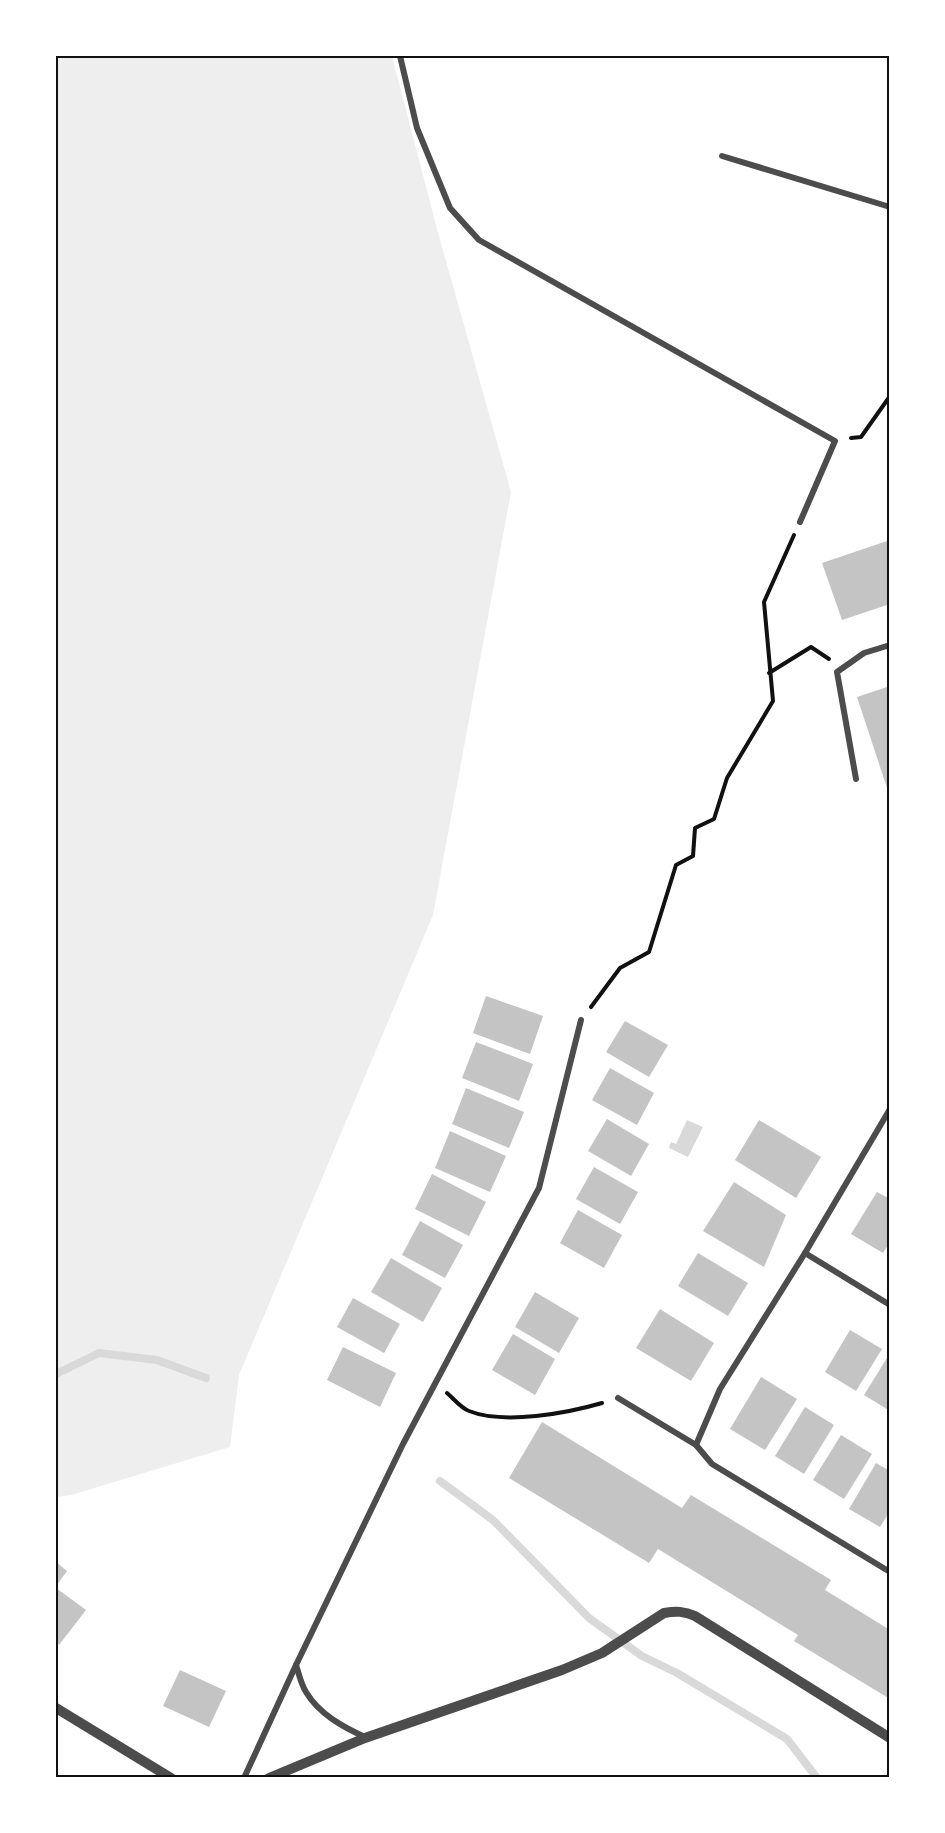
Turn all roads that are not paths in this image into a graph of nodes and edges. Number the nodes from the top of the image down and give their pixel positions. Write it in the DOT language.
graph roads {
  1 [pos="400,56"];
  2 [pos="722,156"];
  3 [pos="890,207"];
  4 [pos="800,522"];
  5 [pos="890,645"];
  6 [pos="856,779"];
  7 [pos="581,1020"];
  8 [pos="890,1109"];
  9 [pos="805,1253"];
  10 [pos="890,1305"];
  11 [pos="618,1398"];
  12 [pos="696,1445"];
  13 [pos="890,1572"];
  14 [pos="296,1665"];
  15 [pos="56,1708"];
  16 [pos="365,1737"];
  17 [pos="890,1738"];
  18 [pos="171,1778"];
  19 [pos="244,1778"];
  20 [pos="269,1778"];
  1 -- 4 [label="street"];
  2 -- 3 [label="street"];
  5 -- 6 [label="street"];
  7 -- 14 [label="street"];
  8 -- 9 [label="street"];
  9 -- 10 [label="street"];
  9 -- 12 [label="street"];
  11 -- 12 [label="street"];
  12 -- 13 [label="street"];
  14 -- 16 [label="street"];
  14 -- 19 [label="street"];
  15 -- 18 [label="street"];
  16 -- 17 [label="street"];
  16 -- 20 [label="street"];
}
